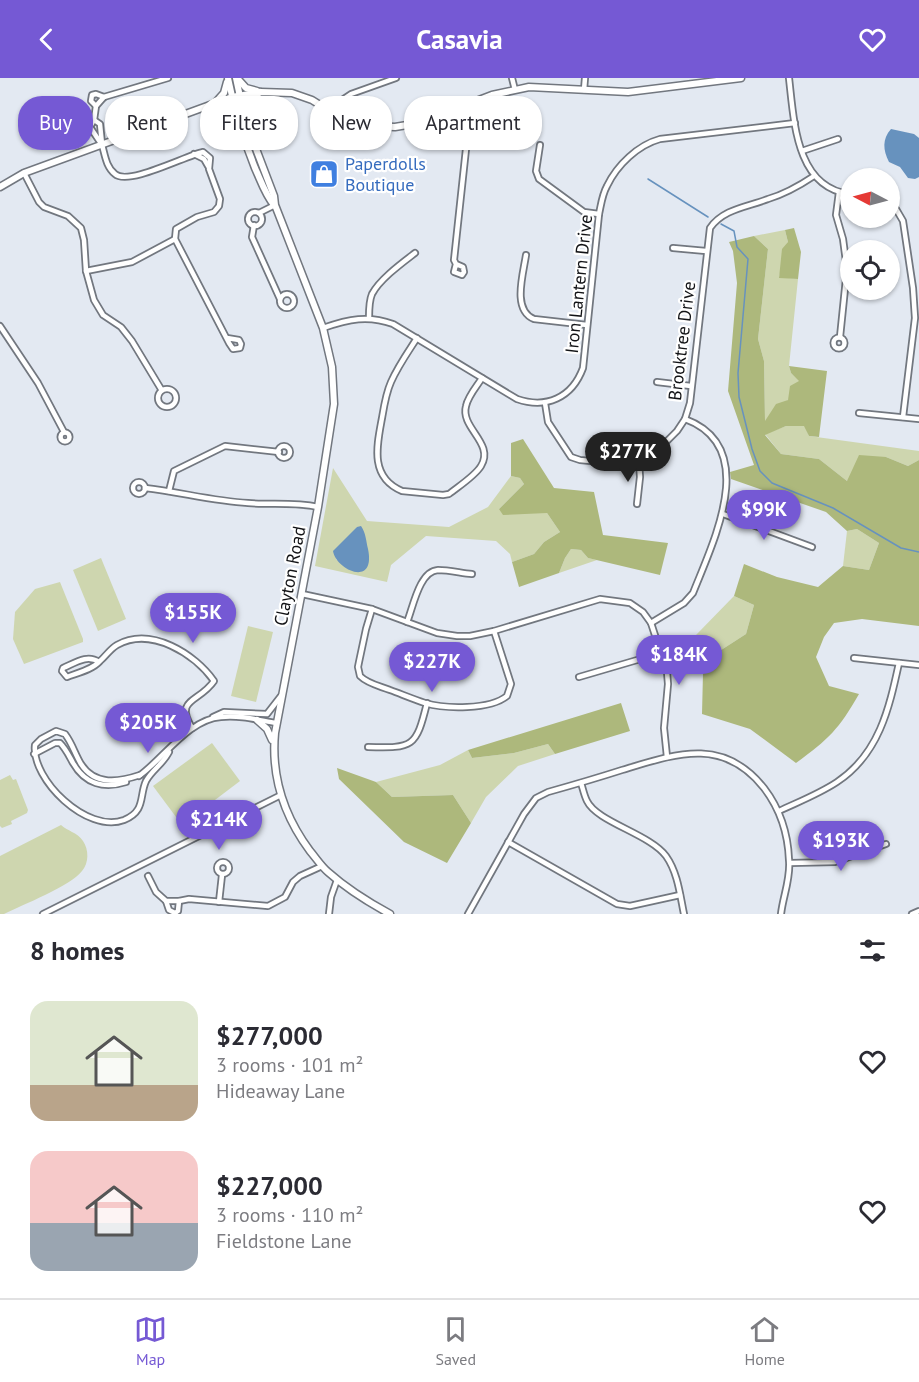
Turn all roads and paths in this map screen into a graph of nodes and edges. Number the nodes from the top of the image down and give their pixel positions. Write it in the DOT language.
graph roads {
  1 [pos="168,78"];
  2 [pos="228,78"];
  3 [pos="237,78"];
  4 [pos="396,78"];
  5 [pos="512,78"];
  6 [pos="585,78"];
  7 [pos="741,78"];
  8 [pos="789,78"];
  9 [pos="717,79"];
  10 [pos="515,90"];
  11 [pos="584,90"];
  12 [pos="261,92"];
  13 [pos="221,96"];
  14 [pos="235,96"];
  15 [pos="235,96"];
  16 [pos="240,96"];
  17 [pos="257,96"];
  18 [pos="348,96"];
  19 [pos="494,96"];
  20 [pos="104,97"];
  21 [pos="310,100"];
  22 [pos="96,106"];
  23 [pos="200,109"];
  24 [pos="94,120"];
  25 [pos="795,123"];
  26 [pos="838,139"];
  27 [pos="102,145"];
  28 [pos="249,150"];
  29 [pos="256,150"];
  30 [pos="466,150"];
  31 [pos="539,150"];
  32 [pos="802,151"];
  33 [pos="24,173"];
  34 [pos="814,176"];
  35 [pos="0,187"];
  36 [pos="839,192"];
  37 [pos="275,205"];
  38 [pos="259,213"];
  39 [pos="599,214"];
  40 [pos="900,215"];
  41 [pos="254,225"];
  42 [pos="175,239"];
  43 [pos="673,248"];
  44 [pos="706,251"];
  45 [pos="415,253"];
  46 [pos="526,255"];
  47 [pos="456,264"];
  48 [pos="86,272"];
  49 [pos="280,299"];
  50 [pos="369,318"];
  51 [pos="587,325"];
  52 [pos="0,326"];
  53 [pos="323,328"];
  54 [pos="840,337"];
  55 [pos="227,338"];
  56 [pos="417,338"];
  57 [pos="482,378"];
  58 [pos="657,382"];
  59 [pos="691,386"];
  60 [pos="161,389"];
  61 [pos="545,404"];
  62 [pos="859,413"];
  63 [pos="903,417"];
  64 [pos="686,419"];
  65 [pos="919,419"];
  66 [pos="64,432"];
  67 [pos="279,452"];
  68 [pos="639,462"];
  69 [pos="146,488"];
  70 [pos="169,490"];
  71 [pos="637,504"];
  72 [pos="318,507"];
  73 [pos="723,514"];
  74 [pos="812,546"];
  75 [pos="472,574"];
  76 [pos="302,594"];
  77 [pos="372,609"];
  78 [pos="407,622"];
  79 [pos="651,623"];
  80 [pos="494,631"];
  81 [pos="661,653"];
  82 [pos="854,658"];
  83 [pos="99,662"];
  84 [pos="899,663"];
  85 [pos="919,665"];
  86 [pos="579,677"];
  87 [pos="282,694"];
  88 [pos="427,703"];
  89 [pos="209,720"];
  90 [pos="257,720"];
  91 [pos="276,723"];
  92 [pos="192,728"];
  93 [pos="274,746"];
  94 [pos="368,747"];
  95 [pos="169,752"];
  96 [pos="34,754"];
  97 [pos="667,757"];
  98 [pos="140,775"];
  99 [pos="581,783"];
  100 [pos="280,795"];
  101 [pos="779,811"];
  102 [pos="508,842"];
  103 [pos="886,844"];
  104 [pos="790,863"];
  105 [pos="322,866"];
  106 [pos="222,875"];
  107 [pos="148,876"];
  108 [pos="337,880"];
  109 [pos="680,895"];
  110 [pos="166,901"];
  111 [pos="179,901"];
  112 [pos="219,902"];
  113 [pos="919,911"];
  114 [pos="386,913"];
  115 [pos="43,914"];
  116 [pos="329,914"];
  117 [pos="468,914"];
  118 [pos="684,914"];
  119 [pos="782,914"];
  120 [pos="912,914"];
  1 -- 20 [label="street"];
  2 -- 13 [label="main road"];
  2 -- 15 [label="main road, Clayton Road"];
  3 -- 12 [label="main road"];
  3 -- 14 [label="main road, Clayton Road"];
  4 -- 18 [label="street"];
  5 -- 10 [label="street"];
  6 -- 11 [label="street"];
  7 -- 9 [label="main road"];
  8 -- 25 [label="street"];
  9 -- 11 [label="main road"];
  10 -- 11 [label="main road"];
  10 -- 19 [label="main road"];
  12 -- 16 [label="main road"];
  12 -- 17 [label="main road"];
  12 -- 21 [label="main road"];
  20 -- 22 [label="street"];
  20 -- 22 [label="street"];
  22 -- 24 [label="street"];
  23 -- 27 [label="main road"];
  24 -- 27 [label="street"];
  24 -- 27 [label="street"];
  25 -- 32 [label="street"];
  25 -- 39 [label="street, Iron Lantern Drive"];
  26 -- 32 [label="street"];
  27 -- 33 [label="main road"];
  27 -- 42 [label="street"];
  28 -- 37 [label="main road, Clayton Road"];
  29 -- 37 [label="main road, Clayton Road"];
  30 -- 47 [label="street"];
  31 -- 39 [label="street"];
  32 -- 34 [label="street"];
  33 -- 35 [label="main road"];
  33 -- 48 [label="street"];
  34 -- 36 [label="street"];
  34 -- 44 [label="street, Brooktree Drive"];
  36 -- 54 [label="street"];
  37 -- 38 [label="street"];
  37 -- 53 [label="main road, Clayton Road"];
  38 -- 41 [label="street"];
  38 -- 41 [label="street"];
  39 -- 51 [label="street, Iron Lantern Drive"];
  40 -- 63 [label="street"];
  41 -- 49 [label="street"];
  42 -- 48 [label="street"];
  42 -- 55 [label="street"];
  43 -- 44 [label="street"];
  44 -- 59 [label="street, Brooktree Drive"];
  45 -- 50 [label="street"];
  46 -- 51 [label="street"];
  48 -- 60 [label="street"];
  50 -- 53 [label="street"];
  50 -- 56 [label="street"];
  51 -- 61 [label="street, Iron Lantern Drive"];
  52 -- 66 [label="street"];
  53 -- 72 [label="main road, Clayton Road"];
  56 -- 57 [label="street"];
  56 -- 57 [label="street"];
  57 -- 61 [label="street"];
  58 -- 59 [label="street"];
  59 -- 64 [label="street, Brooktree Drive"];
  60 -- 60 [label="street"];
  61 -- 68 [label="street"];
  62 -- 63 [label="street"];
  63 -- 65 [label="street"];
  64 -- 68 [label="street, Brooktree Drive"];
  64 -- 73 [label="street"];
  67 -- 70 [label="street"];
  68 -- 71 [label="street"];
  69 -- 70 [label="street"];
  70 -- 72 [label="street"];
  72 -- 76 [label="main road, Clayton Road"];
  73 -- 74 [label="street"];
  73 -- 79 [label="street"];
  75 -- 78 [label="street"];
  76 -- 77 [label="street"];
  76 -- 87 [label="main road, Clayton Road"];
  77 -- 78 [label="street"];
  77 -- 88 [label="street"];
  78 -- 80 [label="street"];
  79 -- 80 [label="street"];
  79 -- 81 [label="street"];
  80 -- 88 [label="street"];
  81 -- 86 [label="street"];
  81 -- 97 [label="street"];
  82 -- 84 [label="street"];
  83 -- 83 [label="street"];
  83 -- 92 [label="street"];
  84 -- 85 [label="street"];
  84 -- 101 [label="street"];
  87 -- 89 [label="street"];
  87 -- 91 [label="main road, Clayton Road"];
  88 -- 94 [label="street"];
  89 -- 90 [label="street"];
  89 -- 92 [label="street"];
  90 -- 91 [label="street"];
  90 -- 93 [label="main road"];
  91 -- 93 [label="main road, Clayton Road"];
  92 -- 95 [label="street"];
  93 -- 100 [label="main road, Clayton Road"];
  95 -- 96 [label="street"];
  95 -- 98 [label="street"];
  96 -- 98 [label="street"];
  96 -- 98 [label="street"];
  97 -- 99 [label="street"];
  97 -- 101 [label="street"];
  99 -- 102 [label="street"];
  99 -- 109 [label="street"];
  100 -- 105 [label="main road, Clayton Road"];
  100 -- 115 [label="street"];
  101 -- 104 [label="street"];
  102 -- 109 [label="street"];
  102 -- 117 [label="street"];
  103 -- 104 [label="street"];
  104 -- 119 [label="street"];
  105 -- 108 [label="main road, Clayton Road"];
  105 -- 112 [label="street"];
  106 -- 112 [label="street"];
  107 -- 110 [label="street"];
  108 -- 114 [label="main road, Clayton Road"];
  108 -- 116 [label="street"];
  109 -- 118 [label="street"];
  110 -- 111 [label="street"];
  110 -- 111 [label="street"];
  111 -- 112 [label="street"];
  113 -- 120 [label="street"];
}
